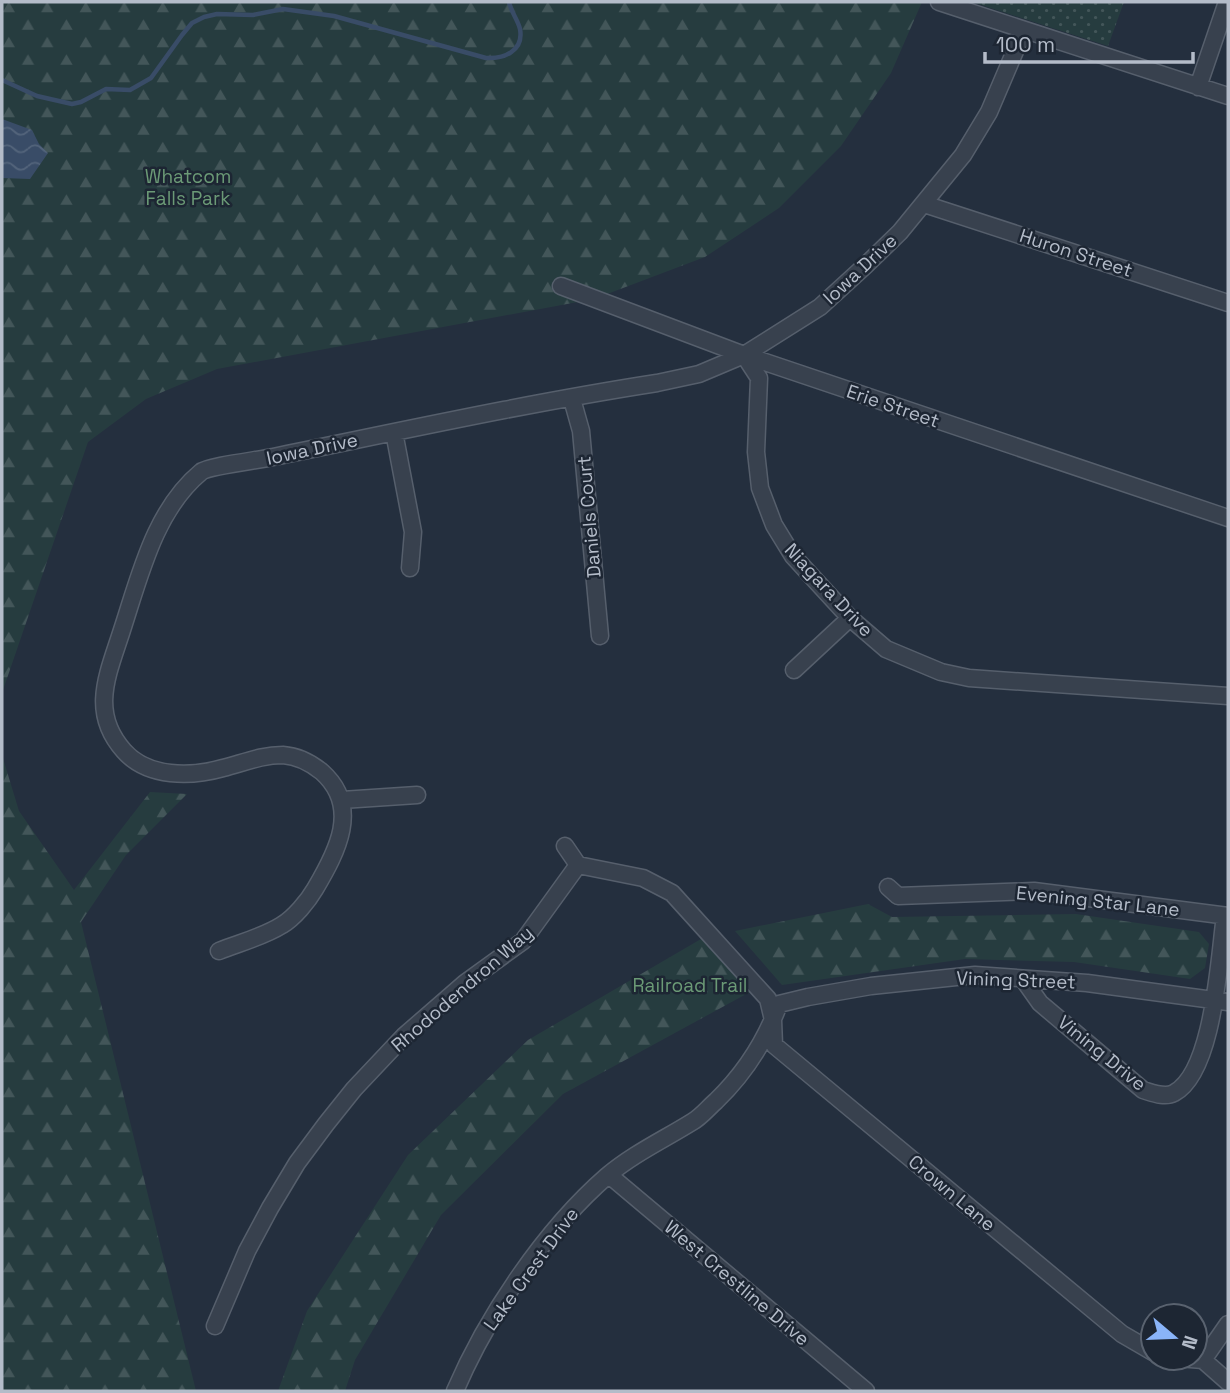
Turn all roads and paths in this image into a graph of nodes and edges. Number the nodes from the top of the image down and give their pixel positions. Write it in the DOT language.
graph roads {
  1 [pos="939,2"];
  2 [pos="1227,2"];
  3 [pos="1024,30"];
  4 [pos="1198,87"];
  5 [pos="1228,96"];
  6 [pos="924,204"];
  7 [pos="561,286"];
  8 [pos="1228,303"];
  9 [pos="744,355"];
  10 [pos="572,398"];
  11 [pos="394,432"];
  12 [pos="1228,518"];
  13 [pos="410,568"];
  14 [pos="850,618"];
  15 [pos="600,636"];
  16 [pos="794,670"];
  17 [pos="1228,696"];
  18 [pos="416,795"];
  19 [pos="342,800"];
  20 [pos="565,846"];
  21 [pos="578,865"];
  22 [pos="888,887"];
  23 [pos="1226,916"];
  24 [pos="219,951"];
  25 [pos="1023,979"];
  26 [pos="1221,1001"];
  27 [pos="774,1020"];
  28 [pos="609,1175"];
  29 [pos="1228,1324"];
  30 [pos="215,1326"];
  31 [pos="1139,1344"];
  32 [pos="1209,1351"];
  33 [pos="1209,1365"];
  34 [pos="1228,1382"];
  35 [pos="455,1391"];
  36 [pos="866,1391"];
  1 -- 3 [label="street"];
  2 -- 4 [label="street"];
  3 -- 4 [label="street"];
  3 -- 6 [label="street, Iowa Drive"];
  4 -- 5 [label="street"];
  6 -- 8 [label="street, Huron Street"];
  6 -- 9 [label="street, Iowa Drive"];
  7 -- 9 [label="street, Erie Street"];
  9 -- 10 [label="street, Iowa Drive"];
  9 -- 12 [label="street, Erie Street"];
  9 -- 14 [label="street, Niagara Drive"];
  10 -- 11 [label="street, Iowa Drive"];
  10 -- 15 [label="street, Daniels Court"];
  11 -- 13 [label="street"];
  11 -- 19 [label="street, Iowa Drive"];
  14 -- 16 [label="street"];
  14 -- 17 [label="street, Niagara Drive"];
  18 -- 19 [label="street"];
  19 -- 24 [label="street"];
  20 -- 21 [label="street"];
  21 -- 27 [label="street"];
  21 -- 30 [label="street, Rhododendron Way"];
  22 -- 23 [label="street, Evening Star Lane"];
  23 -- 26 [label="street, Vining Drive"];
  25 -- 26 [label="street, Vining Street"];
  25 -- 26 [label="street, Vining Drive"];
  25 -- 27 [label="street, Vining Street"];
  27 -- 28 [label="street, Lake Crest Drive"];
  27 -- 31 [label="street, Crown Lane"];
  28 -- 35 [label="street, Lake Crest Drive"];
  28 -- 36 [label="street, West Crestline Drive"];
  29 -- 32 [label="street"];
  33 -- 34 [label="street"];
}
